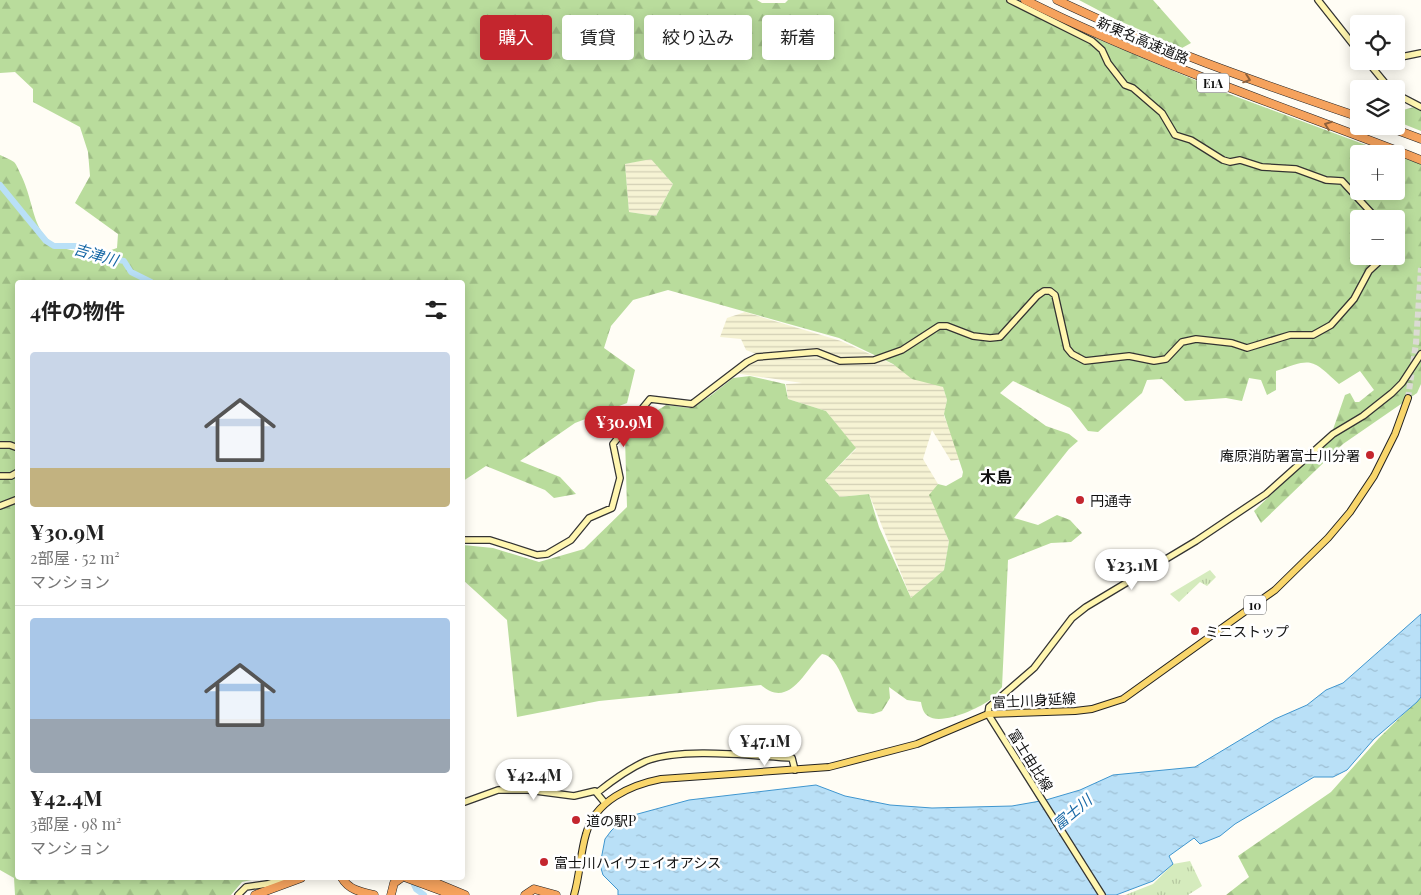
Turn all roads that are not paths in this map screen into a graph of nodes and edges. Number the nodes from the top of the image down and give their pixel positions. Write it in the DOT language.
graph roads {
  1 [pos="1010,0"];
  2 [pos="1025,0"];
  3 [pos="1057,0"];
  4 [pos="1318,0"];
  5 [pos="1350,42"];
  6 [pos="1421,53"];
  7 [pos="1405,56"];
  8 [pos="1374,70"];
  9 [pos="1382,80"];
  10 [pos="1405,99"];
  11 [pos="1421,107"];
  12 [pos="1350,114"];
  13 [pos="1405,133"];
  14 [pos="1421,139"];
  15 [pos="1421,160"];
  16 [pos="1368,210"];
  17 [pos="1376,265"];
  18 [pos="1421,354"];
  19 [pos="1408,398"];
  20 [pos="0,445"];
  21 [pos="15,447"];
  22 [pos="15,474"];
  23 [pos="0,476"];
  24 [pos="15,500"];
  25 [pos="0,506"];
  26 [pos="465,540"];
  27 [pos="988,714"];
  28 [pos="795,770"];
  29 [pos="598,792"];
  30 [pos="465,801"];
  31 [pos="605,803"];
  32 [pos="280,880"];
  33 [pos="296,880"];
  34 [pos="343,880"];
  35 [pos="398,880"];
  36 [pos="422,880"];
  37 [pos="391,893"];
  38 [pos="238,895"];
  39 [pos="255,895"];
  40 [pos="374,895"];
  41 [pos="453,895"];
  42 [pos="465,895"];
  43 [pos="524,895"];
  44 [pos="556,895"];
  45 [pos="574,895"];
  46 [pos="1102,895"];
  1 -- 16 [label="street"];
  15 -- 2 [label="highway, 新東名高速道路 / E1A, one-way"];
  3 -- 12 [label="highway, 新東名高速道路 / E1A, one-way"];
  4 -- 5 [label="street"];
  6 -- 7 [label="street"];
  8 -- 9 [label="street"];
  10 -- 11 [label="street"];
  13 -- 14 [label="highway"];
  17 -- 26 [label="street"];
  18 -- 27 [label="street"];
  19 -- 27 [label="main road, 富士川身延線 / 10"];
  20 -- 21 [label="street"];
  22 -- 23 [label="street"];
  24 -- 25 [label="street"];
  27 -- 28 [label="main road, 富士川身延線 / 10"];
  27 -- 46 [label="street, 富士由比線"];
  28 -- 29 [label="street"];
  28 -- 31 [label="main road, 富士川身延線 / 10"];
  29 -- 30 [label="street"];
  29 -- 31 [label="street"];
  31 -- 45 [label="main road, 富士川身延線 / 10"];
  32 -- 38 [label="street"];
  33 -- 39 [label="highway"];
  34 -- 40 [label="highway"];
  35 -- 37 [label="highway"];
  36 -- 41 [label="highway"];
  36 -- 42 [label="highway"];
  43 -- 44 [label="highway"];
}
